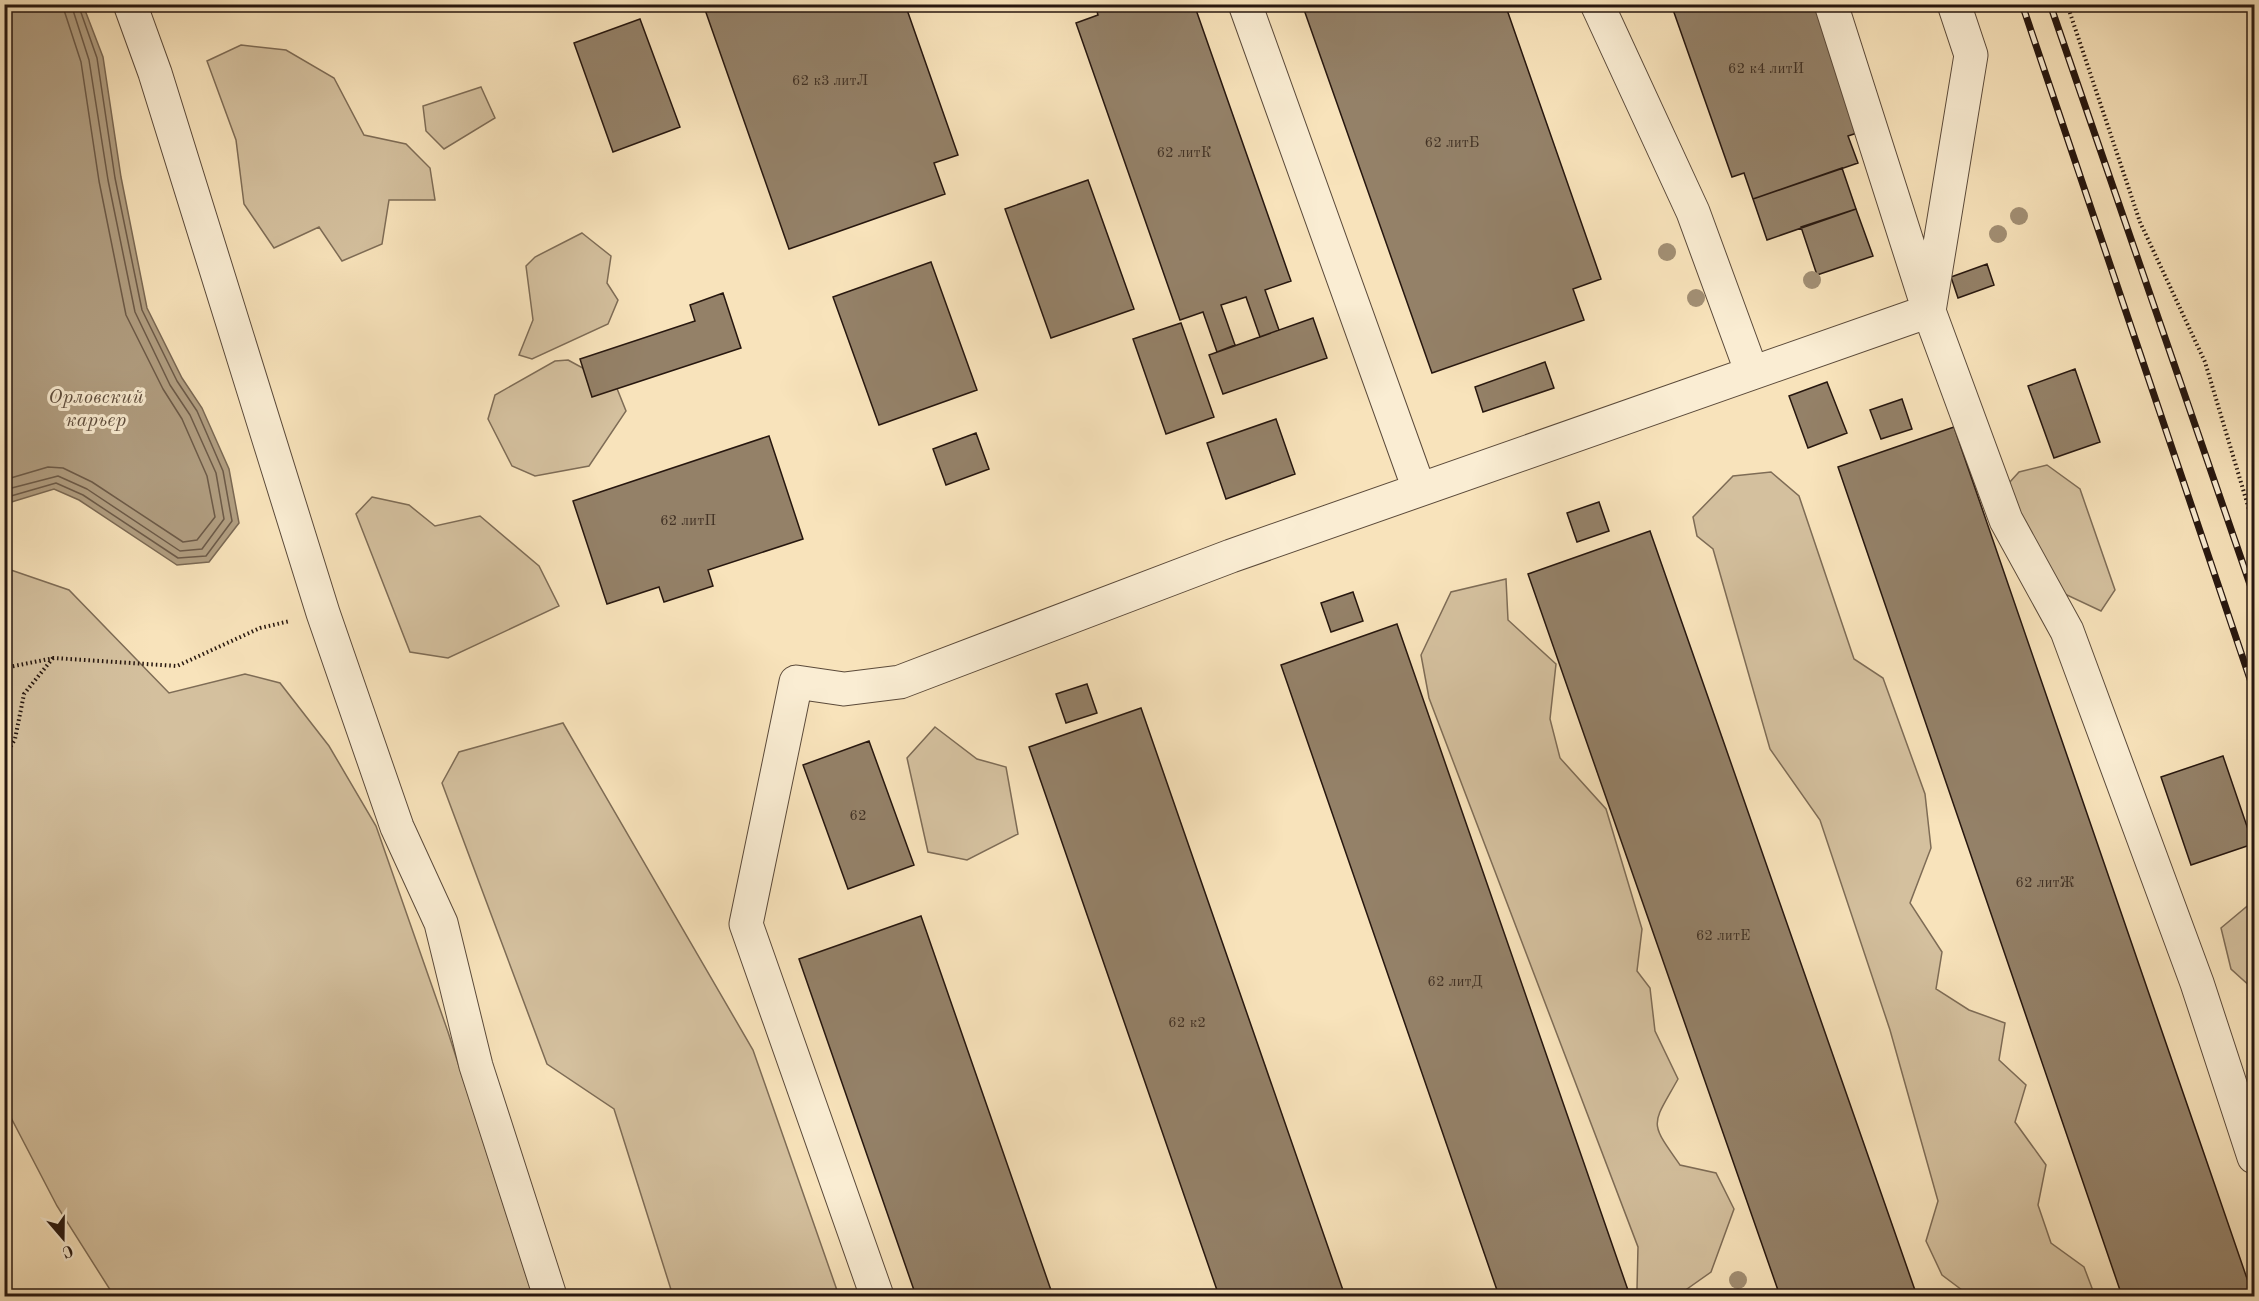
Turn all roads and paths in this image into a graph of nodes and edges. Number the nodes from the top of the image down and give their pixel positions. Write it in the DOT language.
graph roads {
  1 [pos="130,4"];
  2 [pos="1245,4"];
  3 [pos="1597,4"];
  4 [pos="1831,4"];
  5 [pos="1954,4"];
  6 [pos="2067,4"];
  7 [pos="1929,311"];
  8 [pos="1752,373"];
  9 [pos="1419,489"];
  10 [pos="2254,526"];
  11 [pos="323,614"];
  12 [pos="54,658"];
  13 [pos="4,668"];
  14 [pos="4,758"];
  15 [pos="2254,1157"];
  16 [pos="550,1296"];
  17 [pos="877,1296"];
  1 -- 11 [label="lane"];
  2 -- 9 [label="lane"];
  3 -- 8 [label="lane"];
  4 -- 7 [label="lane"];
  5 -- 7 [label="lane"];
  6 -- 10 [label="path"];
  7 -- 8 [label="lane"];
  7 -- 15 [label="lane"];
  8 -- 9 [label="lane"];
  9 -- 17 [label="lane"];
  11 -- 12 [label="path"];
  11 -- 16 [label="lane"];
  12 -- 13 [label="path"];
  12 -- 14 [label="path"];
}
